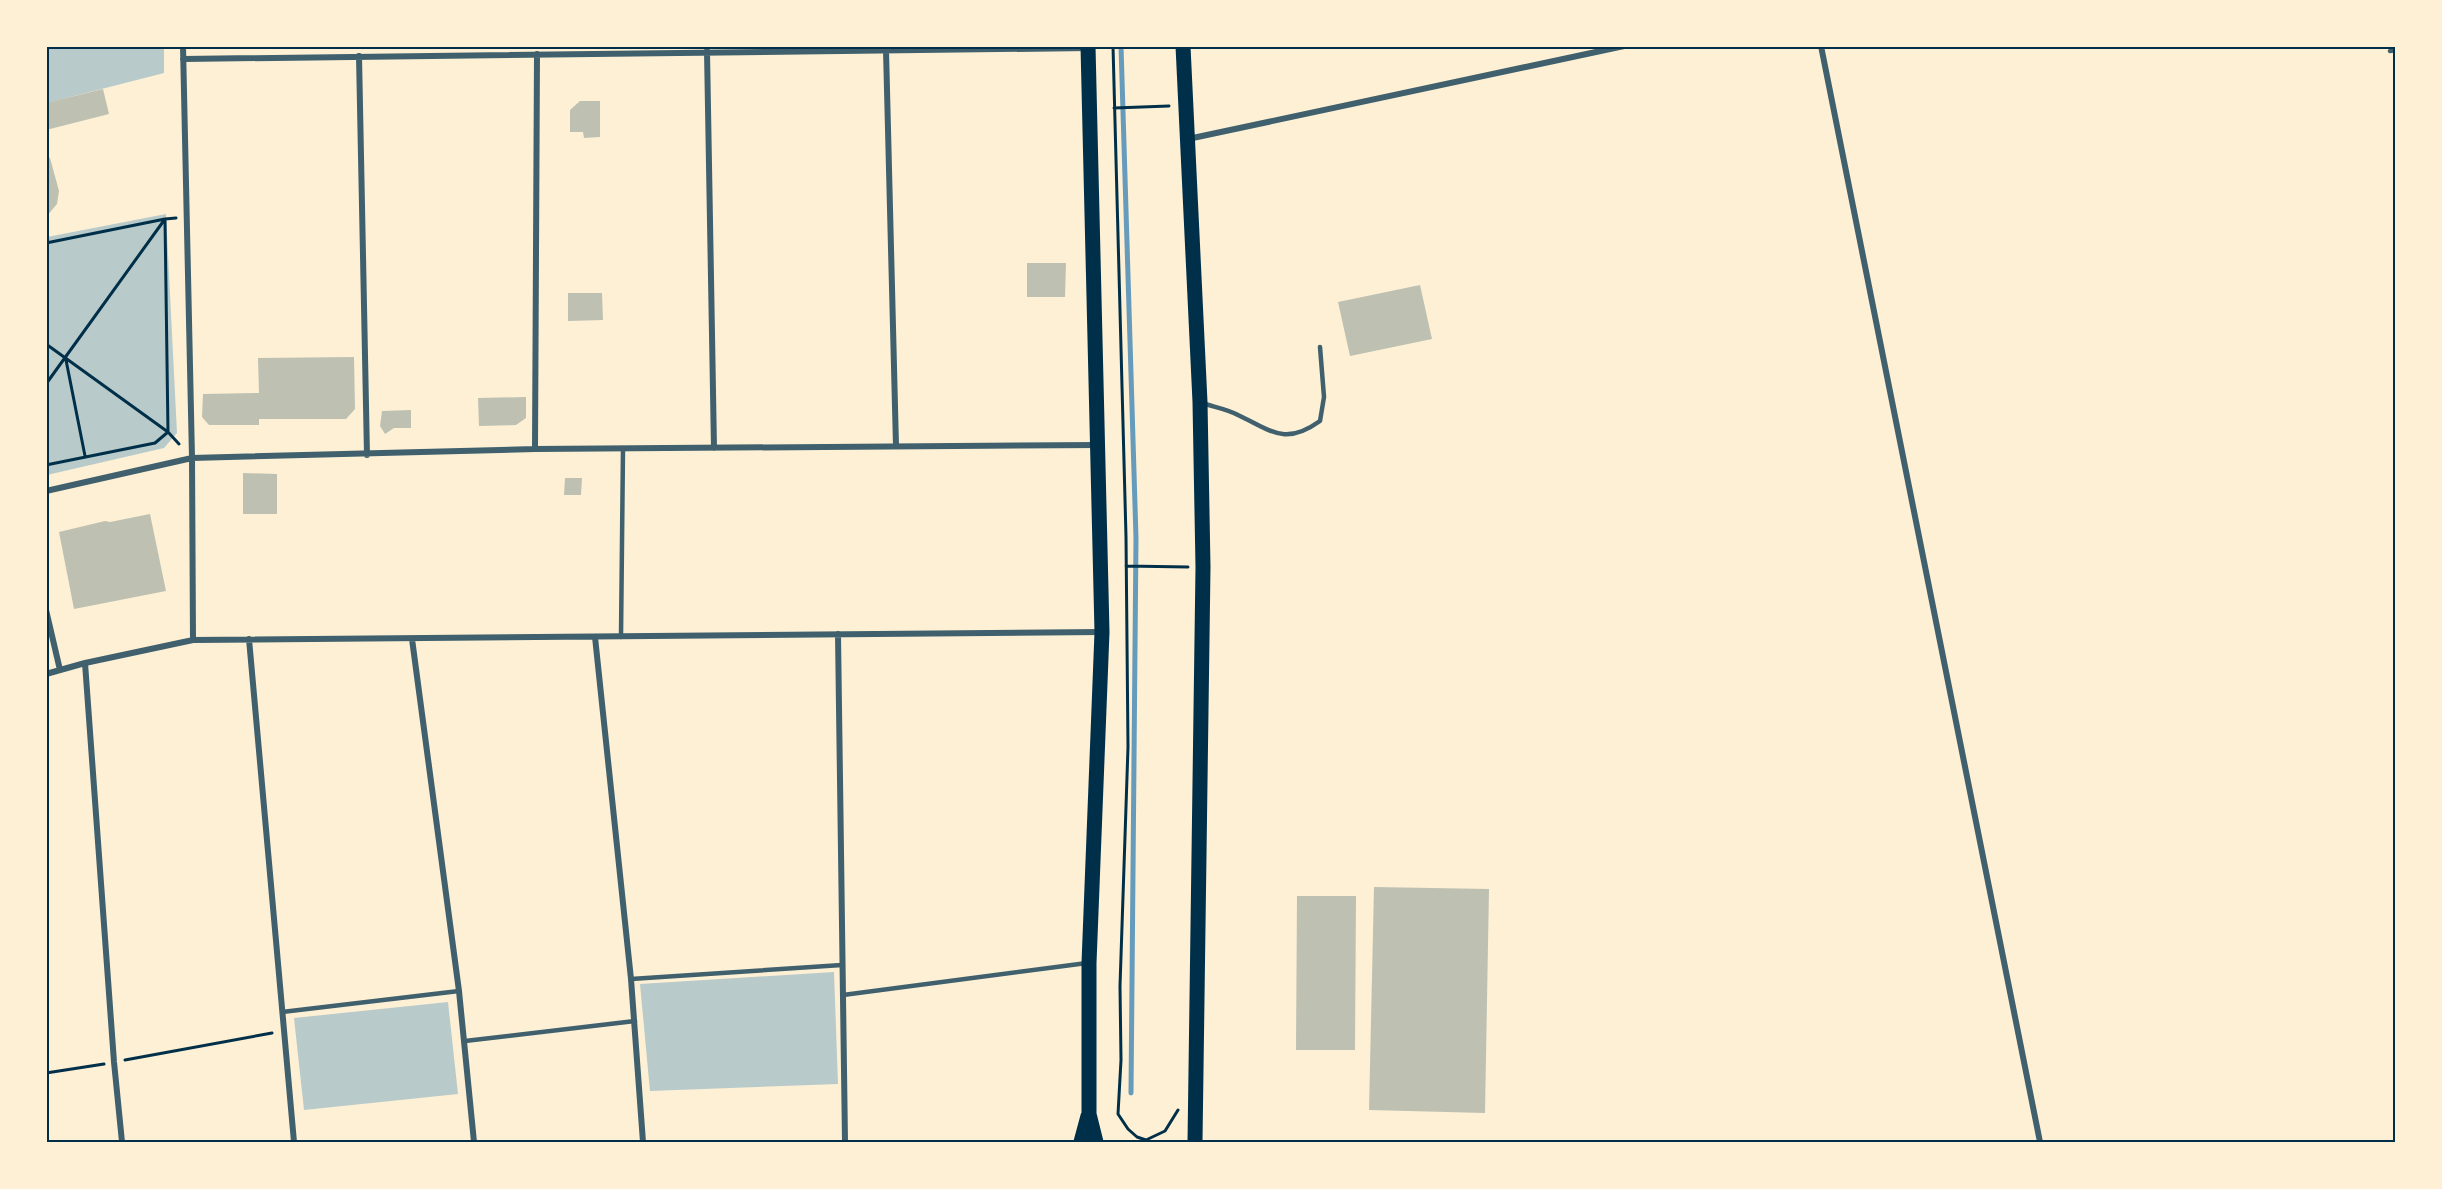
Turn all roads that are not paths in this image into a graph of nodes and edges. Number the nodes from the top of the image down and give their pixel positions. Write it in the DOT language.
graph roads {
  1 [pos="183,46"];
  2 [pos="1183,46"];
  3 [pos="1624,46"];
  4 [pos="1821,46"];
  5 [pos="1088,47"];
  6 [pos="886,50"];
  7 [pos="706,51"];
  8 [pos="537,54"];
  9 [pos="359,56"];
  10 [pos="183,58"];
  11 [pos="1186,140"];
  12 [pos="1320,347"];
  13 [pos="1200,402"];
  14 [pos="1099,445"];
  15 [pos="896,446"];
  16 [pos="623,448"];
  17 [pos="714,448"];
  18 [pos="534,449"];
  19 [pos="367,455"];
  20 [pos="192,458"];
  21 [pos="46,491"];
  22 [pos="46,610"];
  23 [pos="1102,632"];
  24 [pos="838,634"];
  25 [pos="595,637"];
  26 [pos="621,637"];
  27 [pos="249,639"];
  28 [pos="412,639"];
  29 [pos="193,640"];
  30 [pos="85,663"];
  31 [pos="60,670"];
  32 [pos="46,674"];
  33 [pos="1089,963"];
  34 [pos="842,965"];
  35 [pos="631,979"];
  36 [pos="459,991"];
  37 [pos="843,995"];
  38 [pos="282,1012"];
  39 [pos="635,1022"];
  40 [pos="465,1041"];
  41 [pos="1089,1114"];
  42 [pos="122,1143"];
  43 [pos="294,1143"];
  44 [pos="474,1143"];
  45 [pos="643,1143"];
  46 [pos="845,1143"];
  47 [pos="1081,1143"];
  48 [pos="1096,1143"];
  49 [pos="1195,1143"];
  50 [pos="2040,1143"];
  1 -- 10 [label="street"];
  2 -- 11 [label="highway"];
  3 -- 11 [label="street"];
  4 -- 50 [label="street"];
  5 -- 6 [label="street"];
  5 -- 14 [label="highway"];
  6 -- 7 [label="street"];
  6 -- 15 [label="street"];
  7 -- 8 [label="street"];
  7 -- 17 [label="street"];
  8 -- 9 [label="street"];
  8 -- 18 [label="street"];
  9 -- 10 [label="street"];
  9 -- 19 [label="street"];
  10 -- 20 [label="street"];
  11 -- 13 [label="highway"];
  12 -- 13 [label="lane"];
  13 -- 49 [label="highway"];
  14 -- 15 [label="street"];
  14 -- 23 [label="highway"];
  15 -- 17 [label="street"];
  16 -- 17 [label="street"];
  16 -- 18 [label="street"];
  16 -- 26 [label="lane"];
  18 -- 19 [label="street"];
  19 -- 20 [label="street"];
  20 -- 21 [label="street"];
  20 -- 29 [label="street"];
  22 -- 31 [label="street"];
  23 -- 24 [label="street"];
  23 -- 33 [label="highway"];
  24 -- 26 [label="street"];
  24 -- 34 [label="street"];
  25 -- 26 [label="street"];
  25 -- 28 [label="street"];
  25 -- 35 [label="street"];
  27 -- 28 [label="street"];
  27 -- 29 [label="street"];
  27 -- 38 [label="street"];
  28 -- 36 [label="street"];
  29 -- 30 [label="street"];
  30 -- 31 [label="street"];
  30 -- 42 [label="street"];
  31 -- 32 [label="street"];
  33 -- 37 [label="lane"];
  33 -- 41 [label="highway"];
  34 -- 35 [label="lane"];
  34 -- 37 [label="street"];
  35 -- 39 [label="street"];
  36 -- 38 [label="lane"];
  36 -- 40 [label="street"];
  37 -- 46 [label="street"];
  38 -- 43 [label="street"];
  39 -- 40 [label="lane"];
  39 -- 45 [label="street"];
  40 -- 44 [label="street"];
  41 -- 47 [label="highway"];
  41 -- 48 [label="highway"];
}
